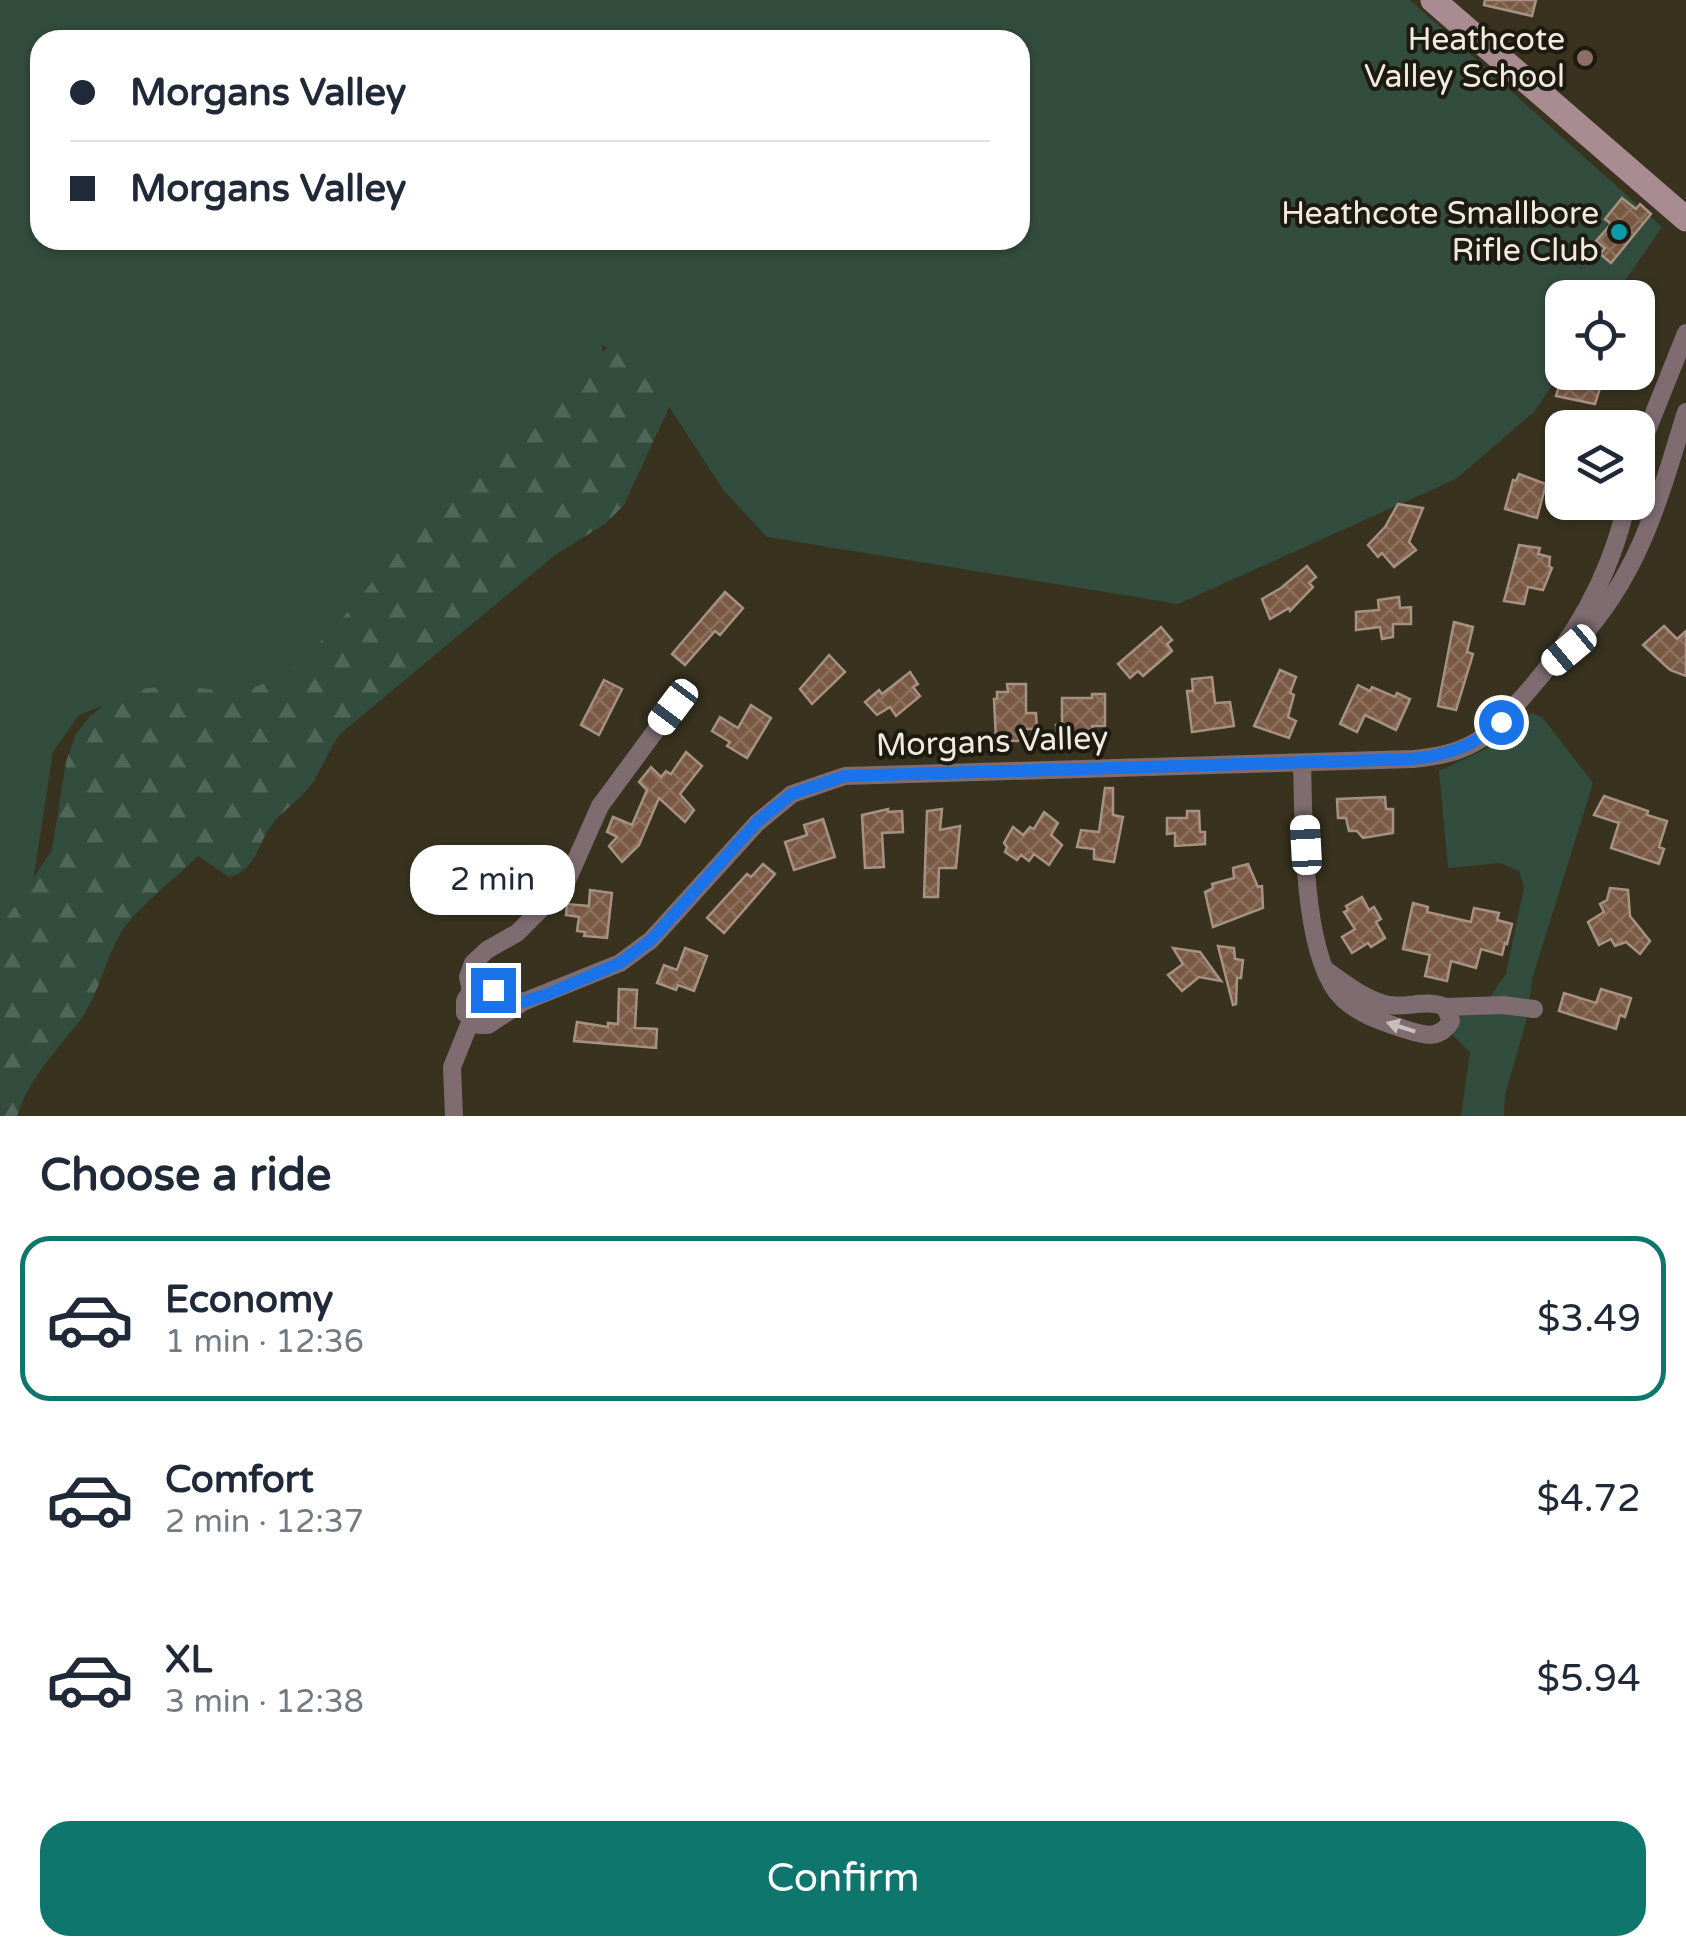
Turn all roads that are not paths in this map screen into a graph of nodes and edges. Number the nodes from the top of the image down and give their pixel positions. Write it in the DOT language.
graph roads {
  1 [pos="1433,0"];
  2 [pos="1685,217"];
  3 [pos="1686,333"];
  4 [pos="1655,410"];
  5 [pos="1686,412"];
  6 [pos="1622,520"];
  7 [pos="1617,546"];
  8 [pos="1638,552"];
  9 [pos="1550,666"];
  10 [pos="673,707"];
  11 [pos="1302,764"];
  12 [pos="1326,970"];
  13 [pos="471,991"];
  14 [pos="523,1002"];
  15 [pos="1446,1007"];
  16 [pos="1534,1009"];
  17 [pos="471,1020"];
  18 [pos="454,1116"];
  1 -- 2 [label="street"];
  3 -- 4 [label="street"];
  5 -- 8 [label="street, Morgans Valley"];
  6 -- 7 [label="street, Morgans Valley"];
  7 -- 8 [label="street"];
  7 -- 9 [label="street, Morgans Valley"];
  8 -- 9 [label="street, Morgans Valley"];
  9 -- 11 [label="street, Morgans Valley"];
  10 -- 13 [label="street"];
  11 -- 12 [label="street"];
  11 -- 14 [label="street, Morgans Valley"];
  12 -- 15 [label="street"];
  15 -- 12 [label="street, one-way"];
  13 -- 14 [label="street"];
  13 -- 17 [label="street"];
  14 -- 17 [label="street, Morgans Valley"];
  15 -- 16 [label="street"];
  17 -- 18 [label="street"];
}
